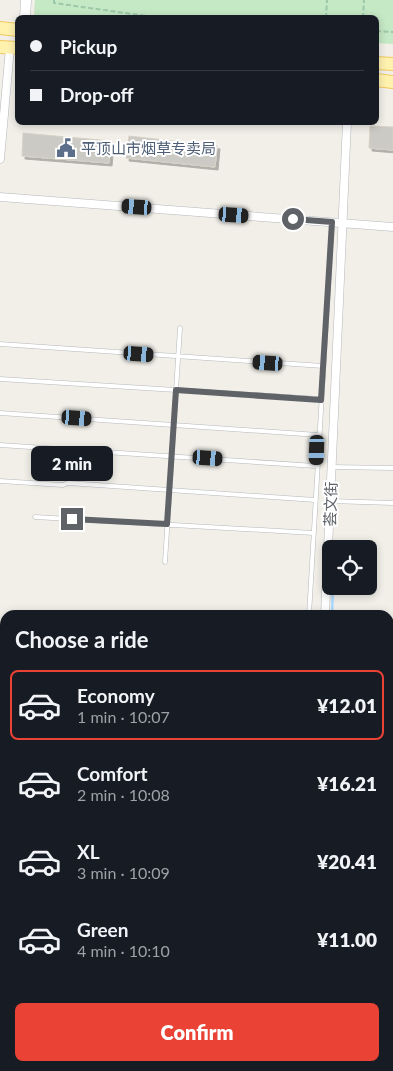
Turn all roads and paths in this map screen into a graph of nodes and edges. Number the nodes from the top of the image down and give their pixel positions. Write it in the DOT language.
graph roads {
  1 [pos="26,0"];
  2 [pos="54,0"];
  3 [pos="327,0"];
  4 [pos="364,0"];
  5 [pos="25,15"];
  6 [pos="140,15"];
  7 [pos="326,15"];
  8 [pos="363,15"];
  9 [pos="0,28"];
  10 [pos="15,30"];
  11 [pos="379,31"];
  12 [pos="393,32"];
  13 [pos="11,45"];
  14 [pos="379,63"];
  15 [pos="393,64"];
  16 [pos="379,80"];
  17 [pos="393,82"];
  18 [pos="347,125"];
  19 [pos="0,160"];
  20 [pos="0,197"];
  21 [pos="332,222"];
  22 [pos="341,223"];
  23 [pos="393,227"];
  24 [pos="180,328"];
  25 [pos="0,344"];
  26 [pos="178,356"];
  27 [pos="323,366"];
  28 [pos="0,379"];
  29 [pos="176,390"];
  30 [pos="321,400"];
  31 [pos="0,413"];
  32 [pos="174,425"];
  33 [pos="318,435"];
  34 [pos="0,445"];
  35 [pos="172,456"];
  36 [pos="316,466"];
  37 [pos="331,466"];
  38 [pos="393,468"];
  39 [pos="0,481"];
  40 [pos="169,491"];
  41 [pos="315,500"];
  42 [pos="330,501"];
  43 [pos="393,503"];
  44 [pos="35,517"];
  45 [pos="167,524"];
  46 [pos="313,533"];
  47 [pos="165,562"];
  48 [pos="309,610"];
  49 [pos="325,610"];
  1 -- 5 [label="street"];
  2 -- 6 [label="path"];
  3 -- 7 [label="path"];
  4 -- 8 [label="path"];
  9 -- 10 [label="main road"];
  11 -- 12 [label="path"];
  13 -- 19 [label="street"];
  14 -- 15 [label="main road"];
  16 -- 17 [label="main road"];
  18 -- 22 [label="street, 荟文街"];
  20 -- 21 [label="street"];
  21 -- 22 [label="street"];
  21 -- 27 [label="lane"];
  22 -- 23 [label="street"];
  22 -- 37 [label="street, 荟文街"];
  24 -- 26 [label="lane"];
  25 -- 26 [label="lane"];
  26 -- 27 [label="lane"];
  26 -- 29 [label="lane"];
  27 -- 30 [label="lane"];
  28 -- 29 [label="lane"];
  29 -- 30 [label="lane"];
  29 -- 32 [label="lane"];
  30 -- 33 [label="lane"];
  31 -- 32 [label="lane"];
  32 -- 33 [label="lane"];
  32 -- 35 [label="lane"];
  33 -- 36 [label="lane"];
  34 -- 35 [label="lane"];
  35 -- 36 [label="lane"];
  35 -- 40 [label="lane"];
  36 -- 41 [label="lane"];
  37 -- 38 [label="lane"];
  37 -- 42 [label="street, 荟文街"];
  39 -- 40 [label="lane"];
  40 -- 41 [label="lane"];
  40 -- 45 [label="lane"];
  41 -- 46 [label="lane"];
  42 -- 43 [label="lane"];
  42 -- 49 [label="street, 荟文街"];
  44 -- 45 [label="lane"];
  45 -- 46 [label="lane"];
  45 -- 47 [label="lane"];
  46 -- 48 [label="lane"];
}
